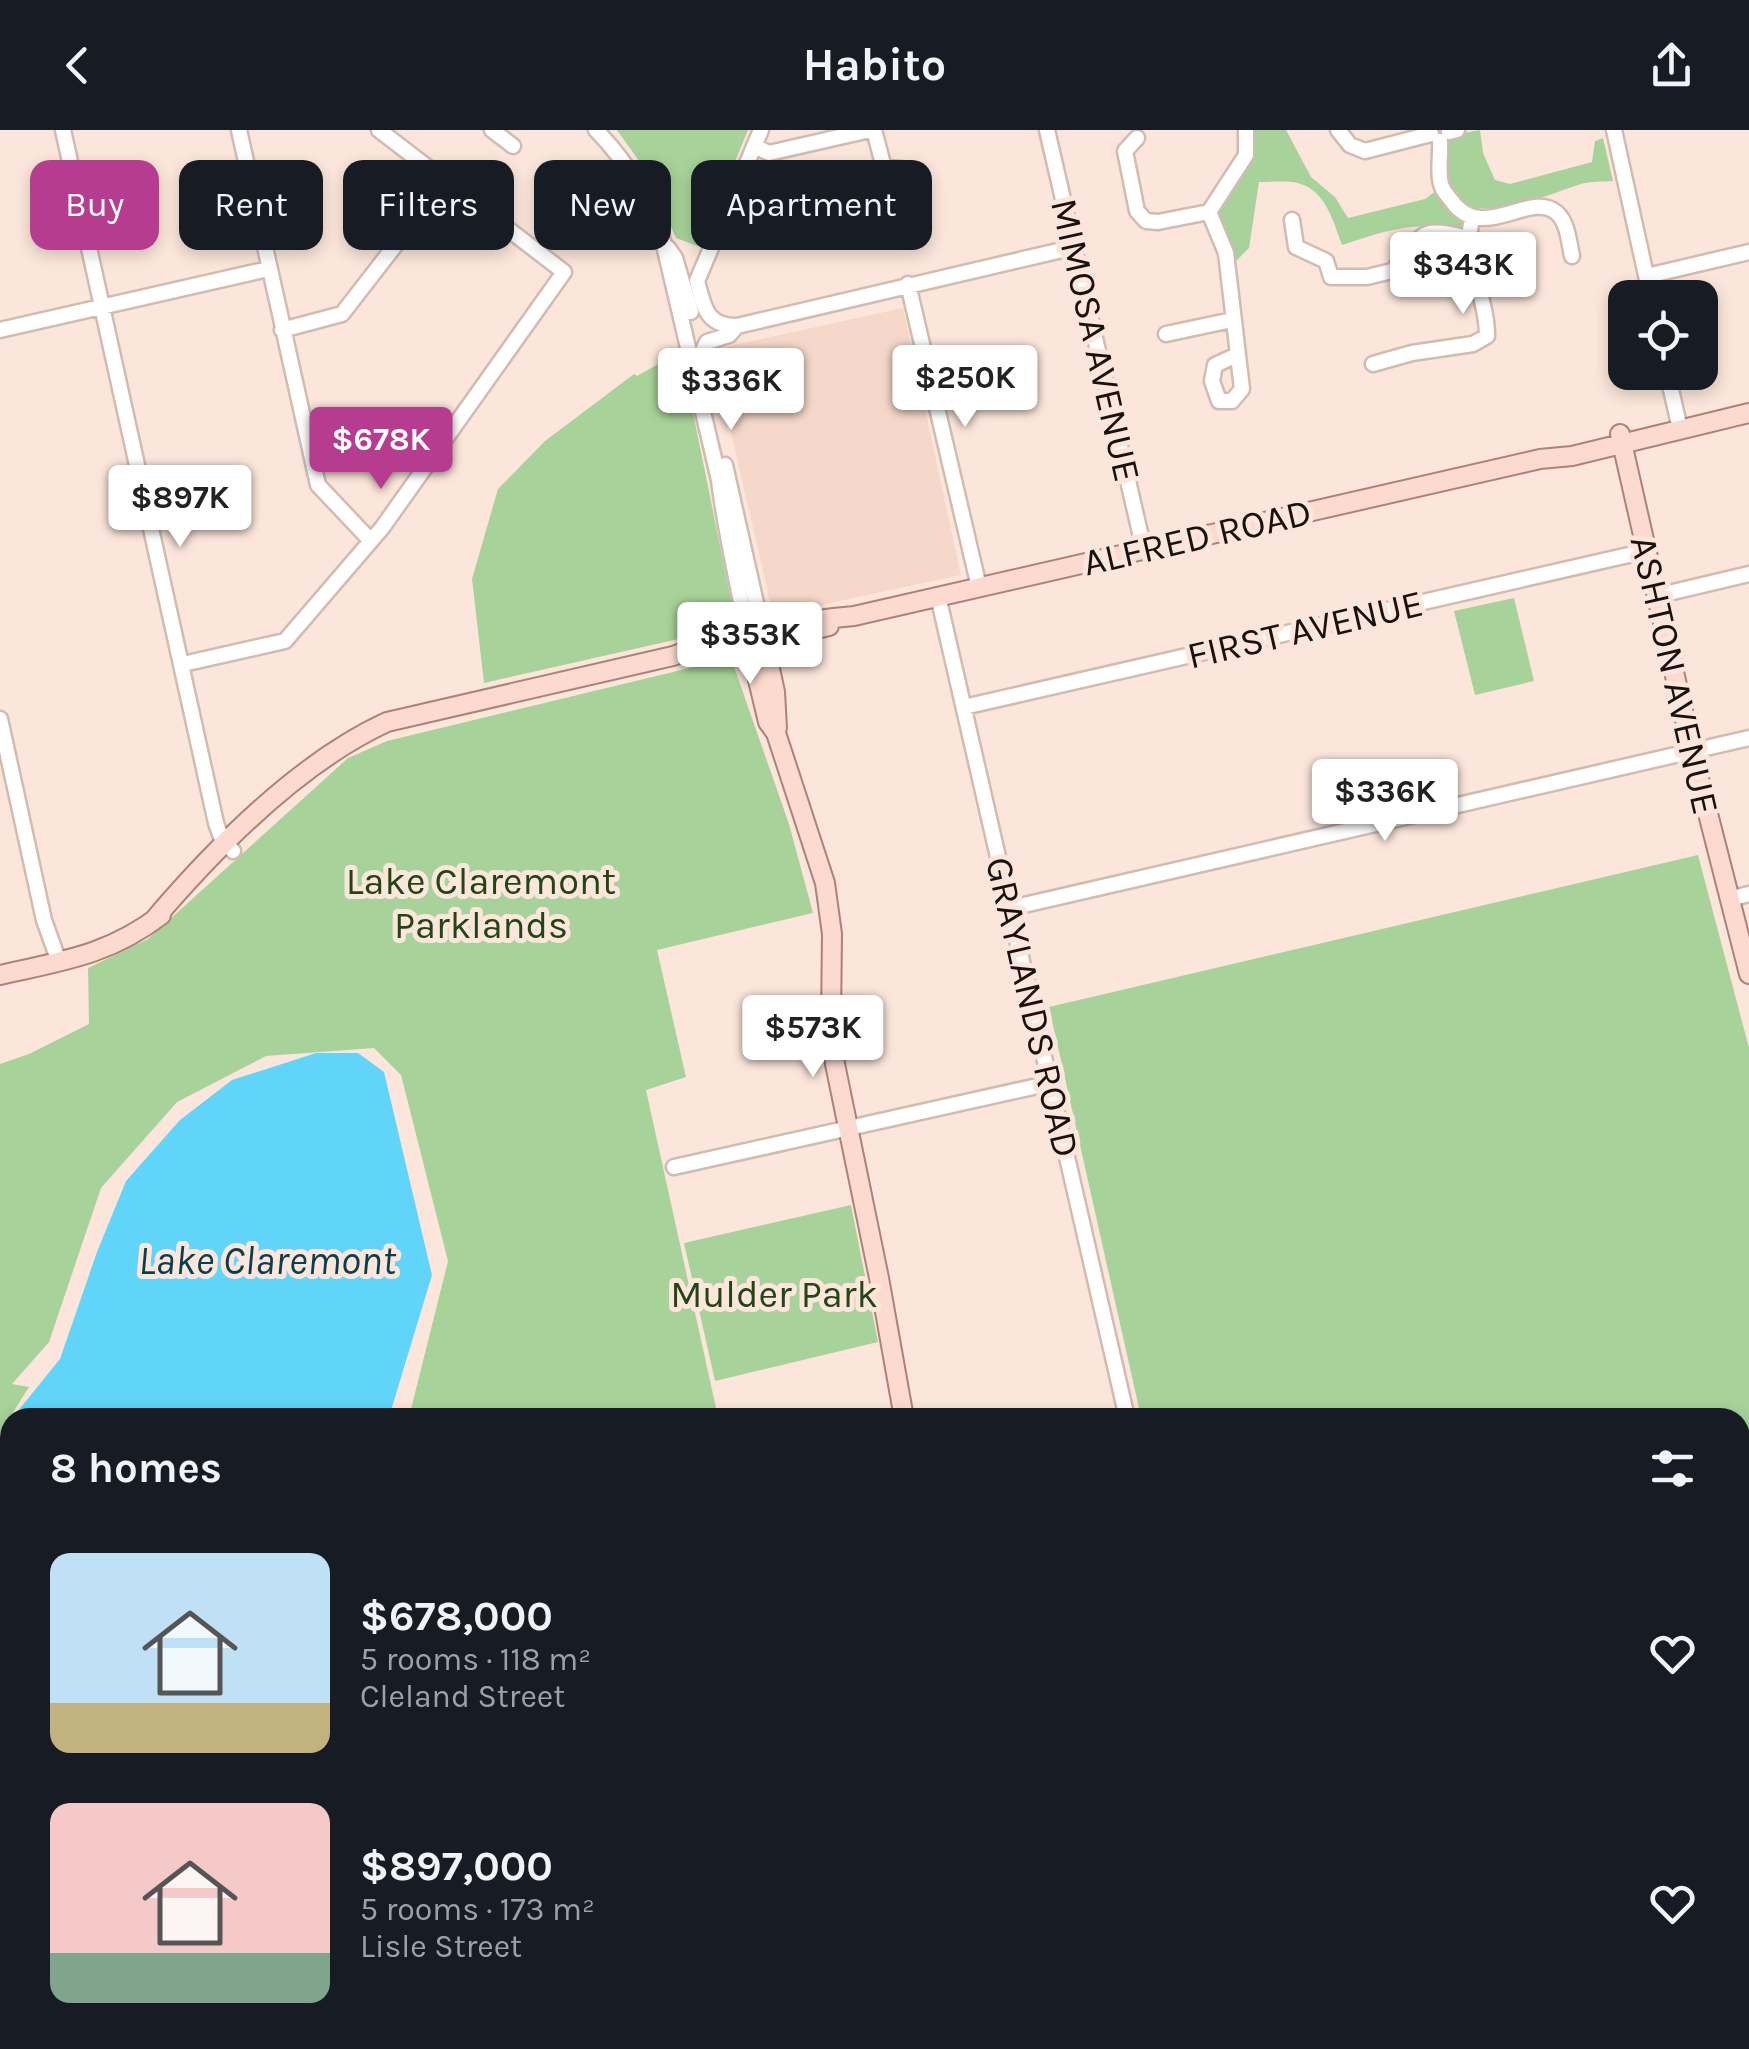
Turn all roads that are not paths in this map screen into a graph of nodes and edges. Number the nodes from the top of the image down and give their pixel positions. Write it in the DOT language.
graph roads {
  1 [pos="63,130"];
  2 [pos="239,130"];
  3 [pos="378,130"];
  4 [pos="492,130"];
  5 [pos="596,130"];
  6 [pos="761,130"];
  7 [pos="872,130"];
  8 [pos="1047,130"];
  9 [pos="1246,130"];
  10 [pos="1338,130"];
  11 [pos="1614,130"];
  12 [pos="1443,133"];
  13 [pos="1137,138"];
  14 [pos="513,146"];
  15 [pos="754,146"];
  16 [pos="417,160"];
  17 [pos="881,160"];
  18 [pos="1209,212"];
  19 [pos="1472,218"];
  20 [pos="1292,220"];
  21 [pos="514,234"];
  22 [pos="1468,238"];
  23 [pos="1075,247"];
  24 [pos="392,250"];
  25 [pos="1749,252"];
  26 [pos="1572,256"];
  27 [pos="268,269"];
  28 [pos="1647,276"];
  29 [pos="1648,280"];
  30 [pos="908,284"];
  31 [pos="103,306"];
  32 [pos="1232,320"];
  33 [pos="737,326"];
  34 [pos="0,330"];
  35 [pos="282,330"];
  36 [pos="1166,334"];
  37 [pos="1237,355"];
  38 [pos="700,363"];
  39 [pos="1373,364"];
  40 [pos="1671,390"];
  41 [pos="1749,405"];
  42 [pos="1749,413"];
  43 [pos="1678,424"];
  44 [pos="1621,439"];
  45 [pos="370,540"];
  46 [pos="1144,550"];
  47 [pos="1646,551"];
  48 [pos="1749,574"];
  49 [pos="979,586"];
  50 [pos="938,596"];
  51 [pos="1656,596"];
  52 [pos="756,638"];
  53 [pos="183,664"];
  54 [pos="964,707"];
  55 [pos="0,719"];
  56 [pos="1749,738"];
  57 [pos="1692,751"];
  58 [pos="234,843"];
  59 [pos="1749,894"];
  60 [pos="1729,899"];
  61 [pos="1011,908"];
  62 [pos="54,963"];
  63 [pos="1749,974"];
  64 [pos="0,975"];
  65 [pos="1051,1083"];
  66 [pos="848,1128"];
  67 [pos="674,1167"];
  68 [pos="902,1408"];
  69 [pos="1126,1408"];
  1 -- 31 [label="street"];
  2 -- 27 [label="street"];
  3 -- 16 [label="street"];
  4 -- 14 [label="street"];
  5 -- 38 [label="street"];
  6 -- 15 [label="street"];
  7 -- 15 [label="street"];
  7 -- 17 [label="street"];
  8 -- 23 [label="street, MIMOSA AVENUE"];
  9 -- 18 [label="street"];
  10 -- 12 [label="street"];
  11 -- 28 [label="street"];
  12 -- 19 [label="street"];
  13 -- 18 [label="street"];
  15 -- 33 [label="street"];
  18 -- 32 [label="street"];
  19 -- 22 [label="street"];
  19 -- 26 [label="street"];
  20 -- 22 [label="street"];
  21 -- 45 [label="street"];
  22 -- 39 [label="street"];
  23 -- 30 [label="street"];
  23 -- 46 [label="street, MIMOSA AVENUE"];
  24 -- 35 [label="street"];
  25 -- 28 [label="street"];
  27 -- 31 [label="street"];
  27 -- 35 [label="street"];
  28 -- 29 [label="street"];
  30 -- 33 [label="street"];
  30 -- 49 [label="street"];
  31 -- 34 [label="street"];
  31 -- 53 [label="street"];
  32 -- 36 [label="street"];
  32 -- 37 [label="street"];
  33 -- 38 [label="street"];
  35 -- 45 [label="street"];
  38 -- 52 [label="street"];
  40 -- 43 [label="street"];
  41 -- 43 [label="main road, ALFRED ROAD"];
  42 -- 43 [label="main road, ALFRED ROAD"];
  43 -- 44 [label="main road, ALFRED ROAD"];
  44 -- 46 [label="main road, ALFRED ROAD"];
  44 -- 47 [label="main road, ASHTON AVENUE"];
  45 -- 53 [label="street"];
  46 -- 49 [label="main road, ALFRED ROAD"];
  47 -- 51 [label="main road, ASHTON AVENUE"];
  47 -- 54 [label="street, FIRST AVENUE"];
  48 -- 51 [label="street"];
  49 -- 50 [label="main road, ALFRED ROAD"];
  50 -- 52 [label="main road, ALFRED ROAD"];
  50 -- 54 [label="street, GRAYLANDS ROAD"];
  51 -- 57 [label="main road, ASHTON AVENUE"];
  52 -- 58 [label="main road, ALFRED ROAD"];
  52 -- 66 [label="main road"];
  53 -- 58 [label="street"];
  54 -- 61 [label="street, GRAYLANDS ROAD"];
  55 -- 62 [label="street"];
  56 -- 57 [label="street"];
  57 -- 60 [label="main road, ASHTON AVENUE"];
  57 -- 61 [label="street"];
  58 -- 62 [label="main road, ALFRED ROAD"];
  59 -- 60 [label="street"];
  60 -- 63 [label="main road, ASHTON AVENUE"];
  61 -- 65 [label="street, GRAYLANDS ROAD"];
  62 -- 64 [label="main road, ALFRED ROAD"];
  65 -- 66 [label="street"];
  65 -- 69 [label="street, GRAYLANDS ROAD"];
  66 -- 67 [label="street"];
  66 -- 68 [label="main road"];
}
